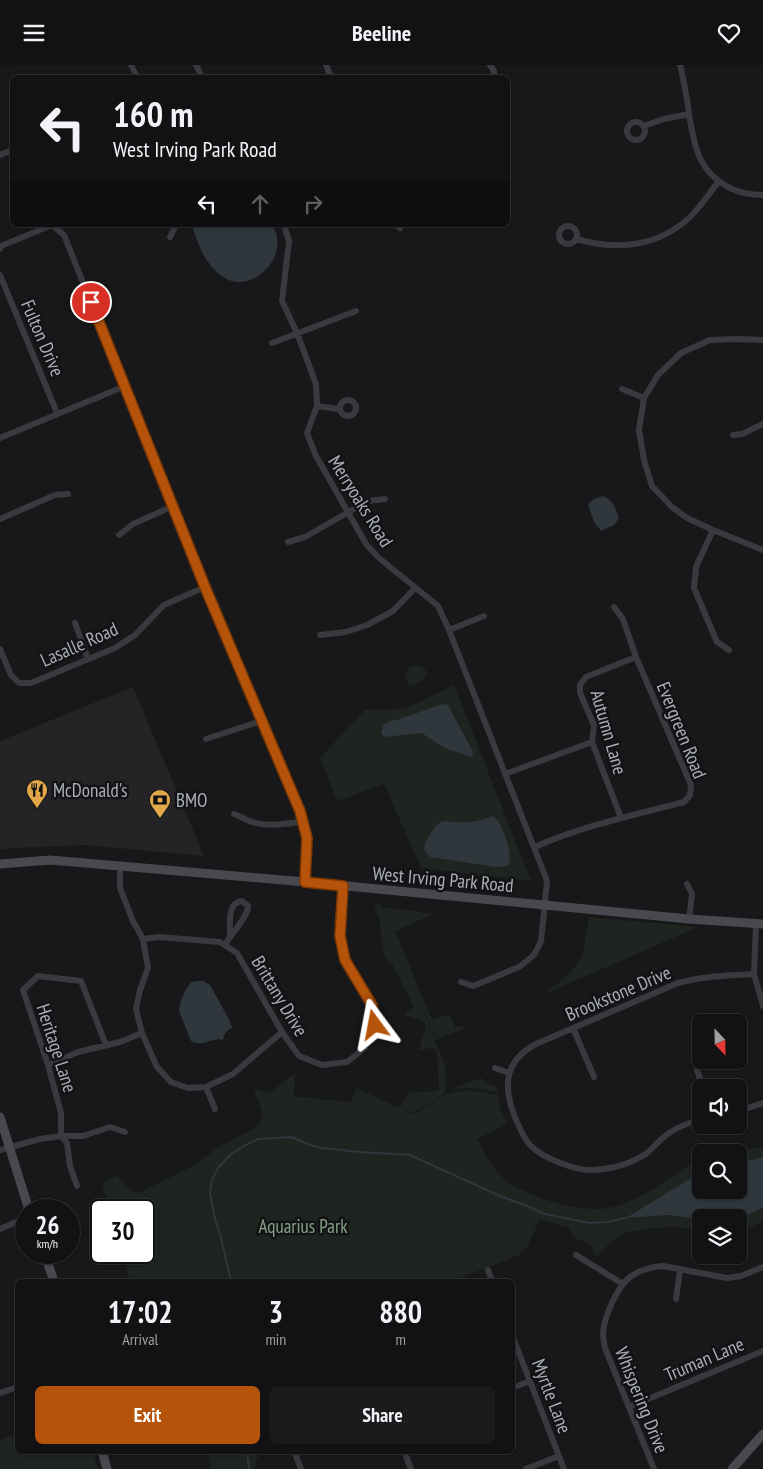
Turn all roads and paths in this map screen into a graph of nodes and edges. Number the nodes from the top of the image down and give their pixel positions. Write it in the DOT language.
graph roads {
  1 [pos="680,65"];
  2 [pos="689,114"];
  3 [pos="644,127"];
  4 [pos="719,181"];
  5 [pos="763,195"];
  6 [pos="47,227"];
  7 [pos="54,227"];
  8 [pos="175,227"];
  9 [pos="285,227"];
  10 [pos="170,237"];
  11 [pos="576,239"];
  12 [pos="0,249"];
  13 [pos="0,275"];
  14 [pos="356,311"];
  15 [pos="297,333"];
  16 [pos="763,341"];
  17 [pos="272,343"];
  18 [pos="124,386"];
  19 [pos="622,389"];
  20 [pos="644,397"];
  21 [pos="317,406"];
  22 [pos="339,409"];
  23 [pos="57,413"];
  24 [pos="763,424"];
  25 [pos="733,435"];
  26 [pos="0,438"];
  27 [pos="68,494"];
  28 [pos="385,499"];
  29 [pos="173,506"];
  30 [pos="347,512"];
  31 [pos="0,519"];
  32 [pos="713,530"];
  33 [pos="120,535"];
  34 [pos="288,542"];
  35 [pos="763,550"];
  36 [pos="205,587"];
  37 [pos="415,588"];
  38 [pos="614,607"];
  39 [pos="484,615"];
  40 [pos="75,623"];
  41 [pos="449,630"];
  42 [pos="320,635"];
  43 [pos="0,649"];
  44 [pos="729,650"];
  45 [pos="636,657"];
  46 [pos="88,659"];
  47 [pos="261,721"];
  48 [pos="206,739"];
  49 [pos="592,742"];
  50 [pos="506,774"];
  51 [pos="234,814"];
  52 [pos="621,818"];
  53 [pos="304,821"];
  54 [pos="535,847"];
  55 [pos="0,864"];
  56 [pos="120,867"];
  57 [pos="305,882"];
  58 [pos="687,884"];
  59 [pos="343,886"];
  60 [pos="546,905"];
  61 [pos="689,919"];
  62 [pos="760,924"];
  63 [pos="230,937"];
  64 [pos="143,939"];
  65 [pos="225,945"];
  66 [pos="754,974"];
  67 [pos="461,982"];
  68 [pos="763,1006"];
  69 [pos="573,1028"];
  70 [pos="282,1032"];
  71 [pos="142,1033"];
  72 [pos="106,1045"];
  73 [pos="48,1065"];
  74 [pos="495,1068"];
  75 [pos="697,1070"];
  76 [pos="509,1073"];
  77 [pos="594,1077"];
  78 [pos="700,1079"];
  79 [pos="206,1087"];
  80 [pos="763,1103"];
  81 [pos="747,1108"];
  82 [pos="215,1109"];
  83 [pos="0,1117"];
  84 [pos="692,1122"];
  85 [pos="125,1132"];
  86 [pos="61,1136"];
  87 [pos="10,1147"];
  88 [pos="0,1150"];
  89 [pos="77,1186"];
  90 [pos="26,1199"];
  91 [pos="15,1223"];
  92 [pos="0,1229"];
  93 [pos="576,1255"];
  94 [pos="48,1264"];
  95 [pos="763,1267"];
  96 [pos="488,1270"];
  97 [pos="680,1270"];
  98 [pos="53,1279"];
  99 [pos="491,1279"];
  100 [pos="623,1284"];
  101 [pos="676,1299"];
  102 [pos="515,1343"];
  103 [pos="763,1351"];
  104 [pos="530,1381"];
  105 [pos="515,1387"];
  106 [pos="15,1388"];
  107 [pos="0,1393"];
  108 [pos="629,1407"];
  109 [pos="763,1434"];
  110 [pos="103,1454"];
  111 [pos="295,1454"];
  112 [pos="405,1454"];
  113 [pos="559,1456"];
  114 [pos="107,1469"];
  115 [pos="301,1469"];
  116 [pos="411,1469"];
  117 [pos="526,1469"];
  118 [pos="564,1469"];
  119 [pos="654,1469"];
  120 [pos="732,1469"];
  1 -- 2 [label="street"];
  2 -- 3 [label="street"];
  2 -- 4 [label="street"];
  4 -- 5 [label="street"];
  4 -- 11 [label="street"];
  6 -- 12 [label="street"];
  7 -- 18 [label="street"];
  8 -- 10 [label="street"];
  9 -- 15 [label="street, Merryoaks Road"];
  13 -- 23 [label="street, Fulton Drive"];
  14 -- 15 [label="street"];
  15 -- 17 [label="street"];
  15 -- 21 [label="street, Merryoaks Road"];
  16 -- 20 [label="street"];
  18 -- 23 [label="street"];
  18 -- 29 [label="street"];
  19 -- 20 [label="street"];
  20 -- 32 [label="street"];
  21 -- 22 [label="street"];
  21 -- 30 [label="street, Merryoaks Road"];
  23 -- 26 [label="street"];
  24 -- 25 [label="street"];
  27 -- 31 [label="street"];
  28 -- 30 [label="street"];
  29 -- 33 [label="street"];
  29 -- 36 [label="street"];
  30 -- 34 [label="street"];
  30 -- 37 [label="street, Merryoaks Road"];
  32 -- 35 [label="street"];
  32 -- 44 [label="street"];
  36 -- 46 [label="street, Lasalle Road"];
  36 -- 47 [label="street"];
  37 -- 41 [label="street, Merryoaks Road"];
  37 -- 42 [label="street"];
  38 -- 45 [label="street, Evergreen Road"];
  39 -- 41 [label="street"];
  40 -- 46 [label="street"];
  41 -- 50 [label="street, Merryoaks Road"];
  43 -- 46 [label="street, Lasalle Road"];
  45 -- 49 [label="street, Autumn Lane"];
  45 -- 52 [label="street, Evergreen Road"];
  47 -- 48 [label="street"];
  47 -- 53 [label="street"];
  49 -- 50 [label="street"];
  49 -- 52 [label="street, Autumn Lane"];
  50 -- 54 [label="street, Merryoaks Road"];
  51 -- 53 [label="street"];
  52 -- 54 [label="street, Evergreen Road"];
  53 -- 57 [label="street"];
  54 -- 60 [label="street, Merryoaks Road"];
  55 -- 56 [label="main road, West Irving Park Road"];
  56 -- 57 [label="main road, West Irving Park Road"];
  56 -- 64 [label="street"];
  57 -- 59 [label="main road, West Irving Park Road"];
  58 -- 61 [label="street"];
  59 -- 60 [label="main road, West Irving Park Road"];
  59 -- 70 [label="street, Brittany Drive"];
  60 -- 61 [label="main road, West Irving Park Road"];
  60 -- 67 [label="street, Merryoaks Road"];
  61 -- 62 [label="main road, West Irving Park Road"];
  62 -- 66 [label="street"];
  63 -- 63 [label="street"];
  63 -- 65 [label="street"];
  64 -- 65 [label="street, Brittany Drive"];
  64 -- 71 [label="street"];
  65 -- 70 [label="street, Brittany Drive"];
  66 -- 68 [label="street"];
  66 -- 69 [label="street, Brookstone Drive"];
  69 -- 76 [label="street, Brookstone Drive"];
  69 -- 77 [label="street"];
  70 -- 79 [label="street"];
  71 -- 72 [label="street"];
  71 -- 79 [label="street"];
  72 -- 73 [label="street"];
  72 -- 73 [label="street, Heritage Lane"];
  73 -- 86 [label="street, Heritage Lane"];
  74 -- 76 [label="street"];
  75 -- 78 [label="street"];
  76 -- 84 [label="street"];
  79 -- 82 [label="street"];
  80 -- 81 [label="street"];
  83 -- 87 [label="main road"];
  85 -- 86 [label="street"];
  86 -- 87 [label="street"];
  86 -- 89 [label="street, Heritage Lane"];
  87 -- 88 [label="street"];
  87 -- 90 [label="main road"];
  91 -- 92 [label="street"];
  93 -- 100 [label="street"];
  94 -- 98 [label="main road"];
  95 -- 97 [label="street, Whispering Drive"];
  96 -- 99 [label="street"];
  97 -- 100 [label="street, Whispering Drive"];
  97 -- 101 [label="street"];
  100 -- 108 [label="street, Whispering Drive"];
  102 -- 104 [label="street, Myrtle Lane"];
  103 -- 108 [label="street, Truman Lane"];
  104 -- 105 [label="street"];
  104 -- 113 [label="street, Myrtle Lane"];
  106 -- 107 [label="street"];
  108 -- 119 [label="street, Whispering Drive"];
  109 -- 120 [label="main road"];
  110 -- 114 [label="main road"];
  111 -- 115 [label="street"];
  112 -- 116 [label="street"];
  113 -- 117 [label="street"];
  113 -- 118 [label="street, Myrtle Lane"];
}
